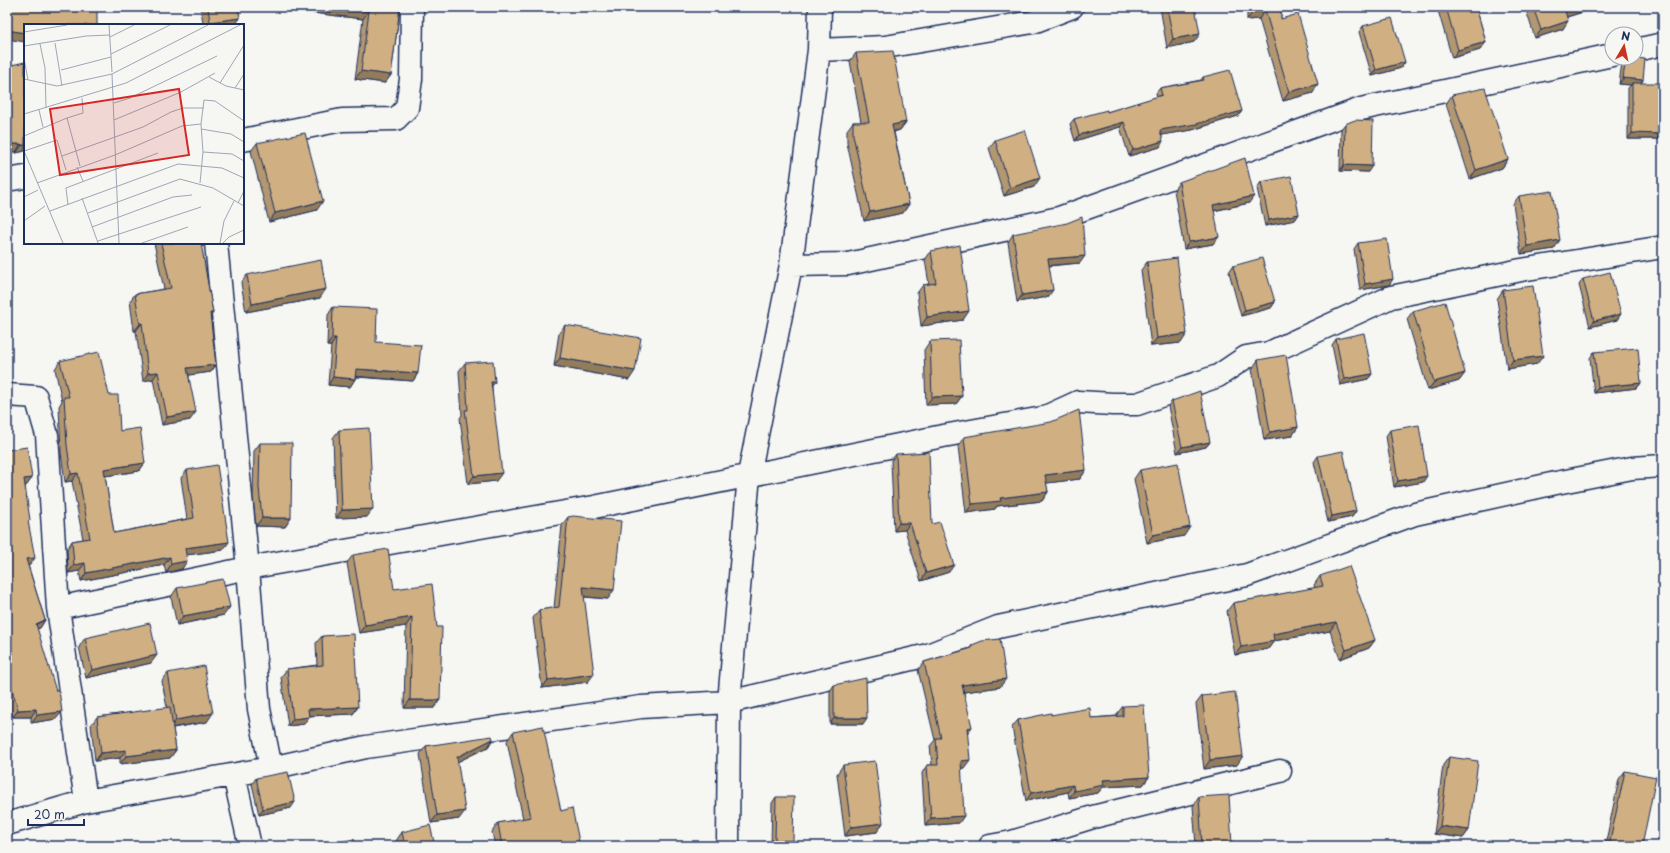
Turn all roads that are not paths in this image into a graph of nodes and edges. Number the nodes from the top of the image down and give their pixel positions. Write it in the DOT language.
graph roads {
  1 [pos="412,7"];
  2 [pos="820,7"];
  3 [pos="1072,7"];
  4 [pos="1663,44"];
  5 [pos="1644,48"];
  6 [pos="819,50"];
  7 [pos="1604,57"];
  8 [pos="244,140"];
  9 [pos="24,177"];
  10 [pos="7,180"];
  11 [pos="216,244"];
  12 [pos="1663,247"];
  13 [pos="791,265"];
  14 [pos="7,396"];
  15 [pos="1663,466"];
  16 [pos="749,475"];
  17 [pos="248,568"];
  18 [pos="58,608"];
  19 [pos="729,702"];
  20 [pos="271,768"];
  21 [pos="1280,771"];
  22 [pos="234,775"];
  23 [pos="86,801"];
  24 [pos="7,824"];
  25 [pos="250,846"];
  26 [pos="728,846"];
  27 [pos="990,846"];
  1 -- 8 [label="street"];
  2 -- 6 [label="street"];
  3 -- 6 [label="street"];
  4 -- 5 [label="street"];
  6 -- 13 [label="street"];
  7 -- 13 [label="street"];
  9 -- 10 [label="street"];
  11 -- 17 [label="street"];
  12 -- 16 [label="street"];
  13 -- 16 [label="street"];
  14 -- 18 [label="street"];
  15 -- 19 [label="street"];
  16 -- 17 [label="street"];
  16 -- 19 [label="street"];
  17 -- 18 [label="street"];
  17 -- 20 [label="street"];
  18 -- 23 [label="street"];
  19 -- 20 [label="street"];
  19 -- 26 [label="street"];
  20 -- 22 [label="street"];
  21 -- 27 [label="street"];
  22 -- 23 [label="street"];
  22 -- 25 [label="street"];
  23 -- 24 [label="street"];
}
